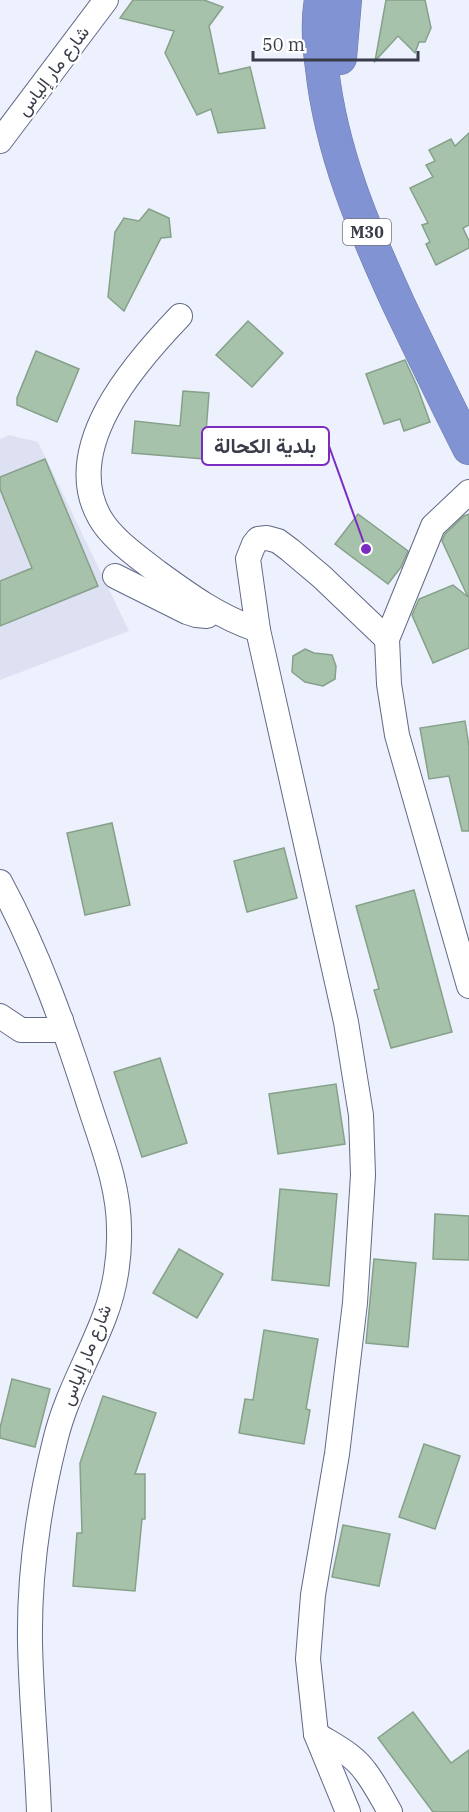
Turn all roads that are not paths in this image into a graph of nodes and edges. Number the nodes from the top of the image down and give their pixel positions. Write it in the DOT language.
graph roads {
  1 [pos="106,0"];
  2 [pos="321,0"];
  3 [pos="345,0"];
  4 [pos="0,141"];
  5 [pos="180,316"];
  6 [pos="469,399"];
  7 [pos="469,448"];
  8 [pos="469,492"];
  9 [pos="115,576"];
  10 [pos="219,614"];
  11 [pos="258,630"];
  12 [pos="387,639"];
  13 [pos="0,882"];
  14 [pos="469,986"];
  15 [pos="0,1016"];
  16 [pos="61,1020"];
  17 [pos="316,1734"];
  18 [pos="39,1812"];
  19 [pos="348,1812"];
  20 [pos="390,1812"];
  1 -- 4 [label="street, شارع مار إلياس"];
  2 -- 7 [label="highway, M30"];
  3 -- 6 [label="highway, M30"];
  5 -- 10 [label="street"];
  8 -- 12 [label="street"];
  9 -- 10 [label="street"];
  10 -- 11 [label="street"];
  11 -- 12 [label="street"];
  11 -- 17 [label="street"];
  12 -- 14 [label="street"];
  13 -- 16 [label="street, شارع مار إلياس"];
  15 -- 16 [label="street"];
  16 -- 18 [label="street, شارع مار إلياس"];
  17 -- 19 [label="street"];
  17 -- 20 [label="street"];
}
